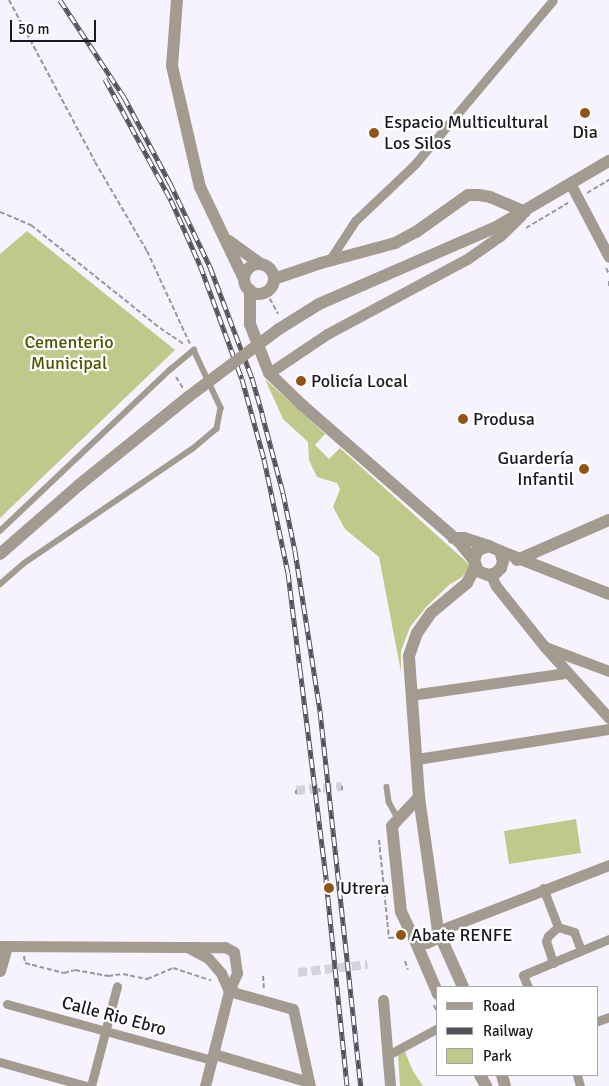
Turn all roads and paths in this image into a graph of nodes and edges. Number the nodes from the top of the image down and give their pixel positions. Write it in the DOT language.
graph roads {
  1 [pos="10,0"];
  2 [pos="177,0"];
  3 [pos="553,0"];
  4 [pos="609,161"];
  5 [pos="609,180"];
  6 [pos="571,185"];
  7 [pos="578,198"];
  8 [pos="0,212"];
  9 [pos="525,212"];
  10 [pos="521,231"];
  11 [pos="225,238"];
  12 [pos="609,257"];
  13 [pos="325,262"];
  14 [pos="264,265"];
  15 [pos="274,279"];
  16 [pos="609,280"];
  17 [pos="247,285"];
  18 [pos="609,286"];
  19 [pos="266,292"];
  20 [pos="250,324"];
  21 [pos="284,325"];
  22 [pos="194,350"];
  23 [pos="171,368"];
  24 [pos="268,373"];
  25 [pos="186,395"];
  26 [pos="609,520"];
  27 [pos="0,531"];
  28 [pos="454,538"];
  29 [pos="494,548"];
  30 [pos="0,554"];
  31 [pos="521,559"];
  32 [pos="502,566"];
  33 [pos="481,569"];
  34 [pos="0,585"];
  35 [pos="609,594"];
  36 [pos="544,646"];
  37 [pos="609,671"];
  38 [pos="566,672"];
  39 [pos="411,695"];
  40 [pos="609,718"];
  41 [pos="609,729"];
  42 [pos="417,759"];
  43 [pos="342,786"];
  44 [pos="387,787"];
  45 [pos="320,788"];
  46 [pos="342,790"];
  47 [pos="320,792"];
  48 [pos="419,797"];
  49 [pos="400,816"];
  50 [pos="422,825"];
  51 [pos="609,865"];
  52 [pos="543,888"];
  53 [pos="558,926"];
  54 [pos="438,931"];
  55 [pos="412,936"];
  56 [pos="609,939"];
  57 [pos="24,946"];
  58 [pos="187,946"];
  59 [pos="3,947"];
  60 [pos="582,950"];
  61 [pos="405,961"];
  62 [pos="553,962"];
  63 [pos="408,970"];
  64 [pos="0,971"];
  65 [pos="221,973"];
  66 [pos="263,976"];
  67 [pos="117,986"];
  68 [pos="463,986"];
  69 [pos="528,986"];
  70 [pos="264,989"];
  71 [pos="436,990"];
  72 [pos="229,991"];
  73 [pos="383,1000"];
  74 [pos="7,1004"];
  75 [pos="436,1029"];
  76 [pos="105,1030"];
  77 [pos="388,1056"];
  78 [pos="213,1057"];
  79 [pos="0,1062"];
  80 [pos="310,1084"];
  81 [pos="86,1086"];
  82 [pos="91,1086"];
  83 [pos="205,1086"];
  84 [pos="390,1086"];
  1 -- 22 [label="path"];
  2 -- 11 [label="street"];
  3 -- 13 [label="street"];
  4 -- 6 [label="street"];
  5 -- 7 [label="path"];
  6 -- 7 [label="street"];
  6 -- 9 [label="street"];
  7 -- 10 [label="path"];
  7 -- 12 [label="street"];
  8 -- 22 [label="path"];
  9 -- 13 [label="street"];
  9 -- 21 [label="street, bridge"];
  9 -- 24 [label="street"];
  11 -- 14 [label="street"];
  11 -- 17 [label="street"];
  13 -- 14 [label="street"];
  13 -- 15 [label="street"];
  14 -- 15 [label="street"];
  14 -- 17 [label="street"];
  15 -- 19 [label="street"];
  16 -- 18 [label="path"];
  17 -- 19 [label="street"];
  17 -- 20 [label="street"];
  19 -- 20 [label="street"];
  19 -- 21 [label="path"];
  20 -- 24 [label="street"];
  21 -- 25 [label="street, bridge"];
  22 -- 23 [label="lane"];
  22 -- 34 [label="lane"];
  23 -- 25 [label="path"];
  23 -- 27 [label="lane"];
  24 -- 28 [label="street"];
  25 -- 30 [label="street"];
  26 -- 31 [label="street"];
  28 -- 29 [label="street"];
  28 -- 33 [label="street"];
  29 -- 31 [label="street"];
  29 -- 32 [label="street"];
  29 -- 33 [label="street"];
  31 -- 32 [label="street"];
  31 -- 35 [label="street"];
  32 -- 33 [label="street"];
  33 -- 36 [label="street"];
  33 -- 39 [label="street"];
  36 -- 37 [label="street"];
  36 -- 38 [label="street"];
  38 -- 39 [label="street"];
  38 -- 40 [label="street"];
  39 -- 42 [label="street"];
  41 -- 42 [label="street"];
  42 -- 48 [label="street"];
  43 -- 46 [label="path"];
  44 -- 49 [label="lane"];
  45 -- 47 [label="path"];
  48 -- 49 [label="street"];
  48 -- 50 [label="street"];
  49 -- 50 [label="street"];
  49 -- 55 [label="street"];
  50 -- 54 [label="street"];
  51 -- 52 [label="street"];
  52 -- 53 [label="street"];
  52 -- 54 [label="street"];
  53 -- 60 [label="street"];
  53 -- 62 [label="street"];
  54 -- 55 [label="street"];
  54 -- 68 [label="street"];
  55 -- 71 [label="street"];
  56 -- 60 [label="street"];
  57 -- 58 [label="street"];
  57 -- 59 [label="street"];
  57 -- 65 [label="path"];
  58 -- 65 [label="street"];
  58 -- 72 [label="street"];
  59 -- 64 [label="street"];
  60 -- 62 [label="street"];
  61 -- 63 [label="path"];
  62 -- 69 [label="street"];
  65 -- 72 [label="street"];
  66 -- 70 [label="path"];
  67 -- 76 [label="street"];
  72 -- 78 [label="street"];
  72 -- 80 [label="street"];
  73 -- 77 [label="street"];
  74 -- 76 [label="street, Calle Rio Ebro"];
  75 -- 77 [label="street"];
  76 -- 78 [label="street, Calle Rio Ebro"];
  76 -- 82 [label="street"];
  77 -- 84 [label="street"];
  78 -- 80 [label="street"];
  78 -- 83 [label="street"];
  79 -- 81 [label="street"];
}
